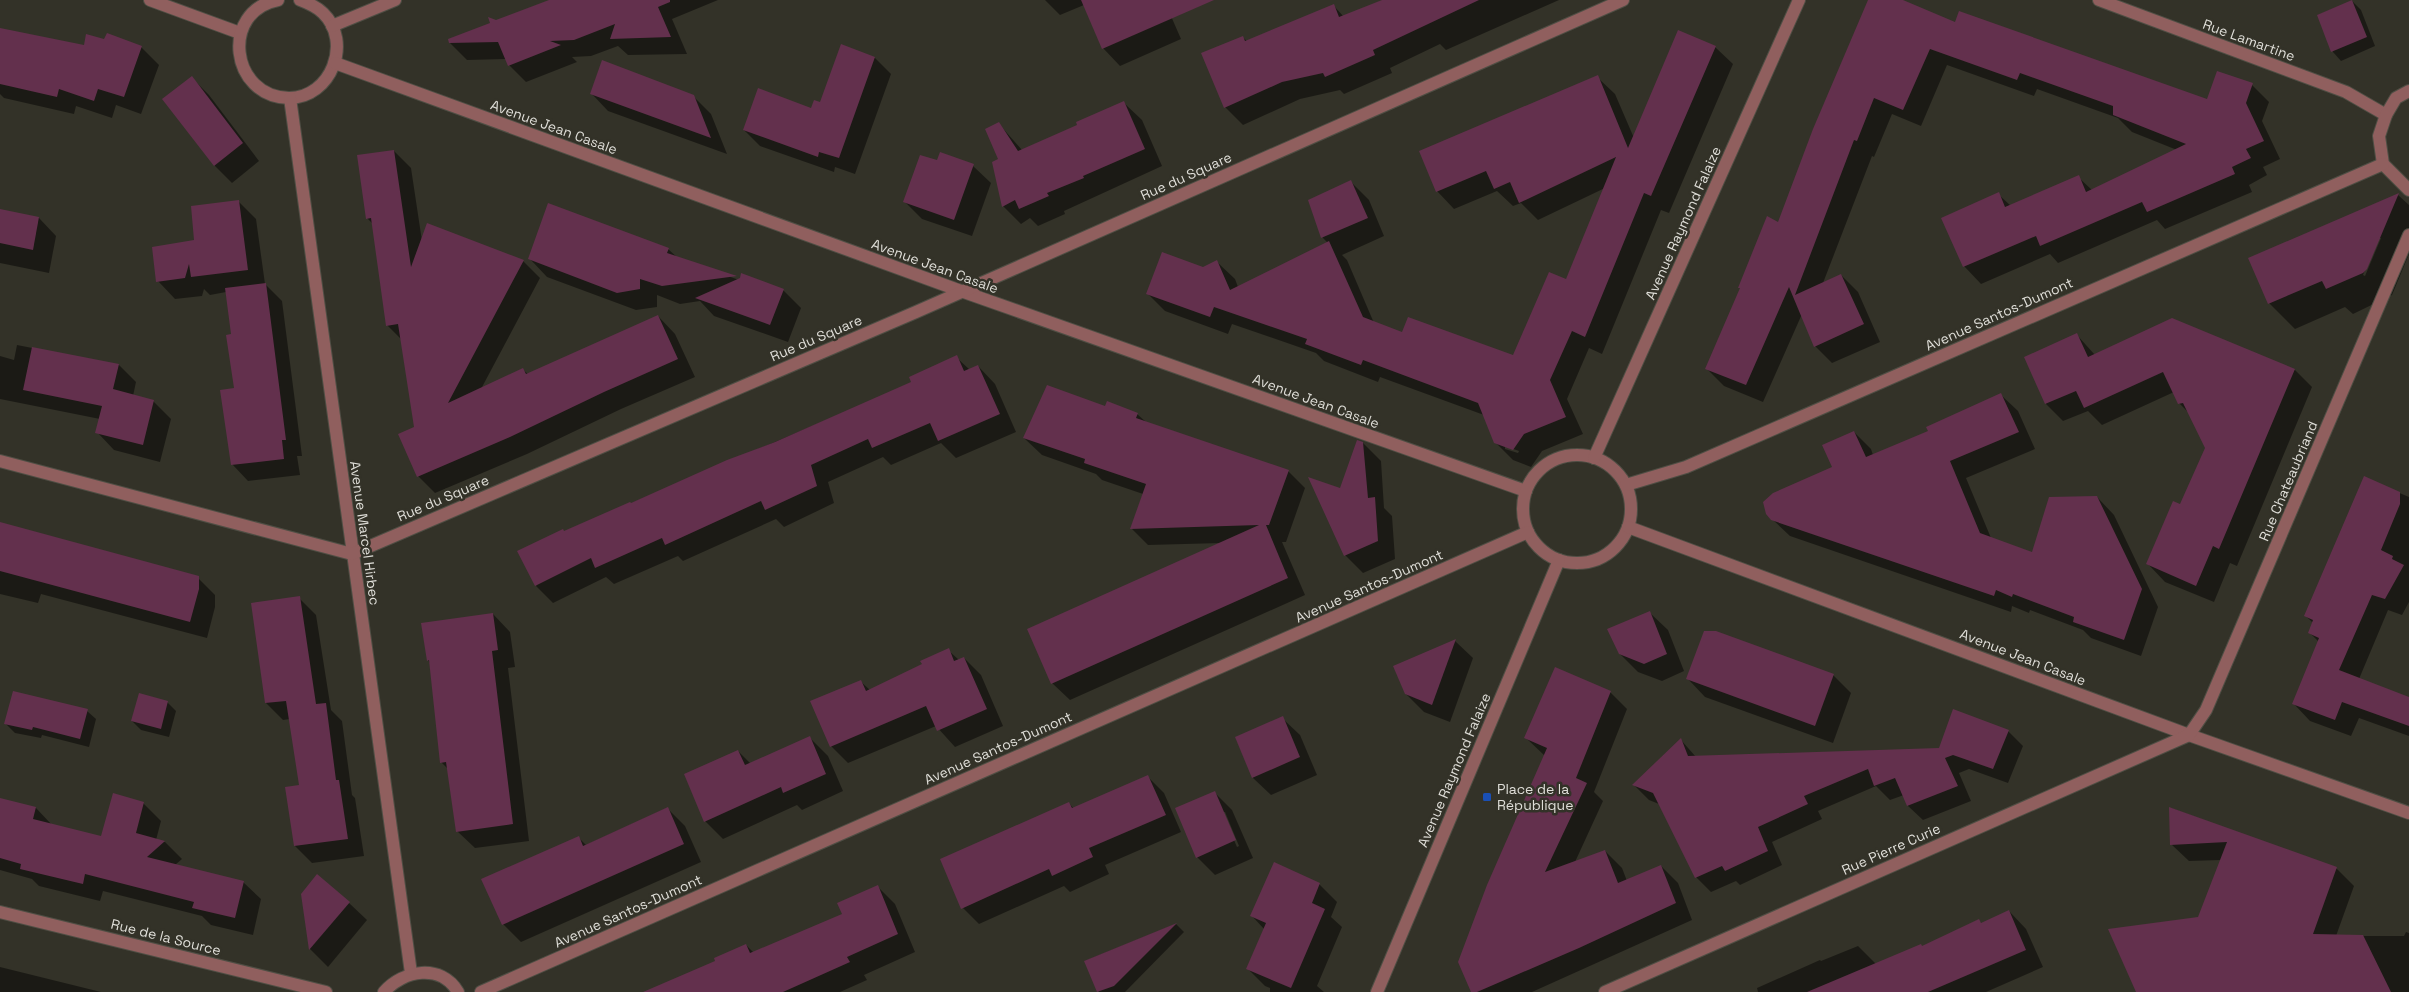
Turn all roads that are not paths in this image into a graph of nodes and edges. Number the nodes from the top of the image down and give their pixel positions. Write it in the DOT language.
graph roads {
  1 [pos="150,0"];
  2 [pos="278,0"];
  3 [pos="300,0"];
  4 [pos="395,0"];
  5 [pos="1623,0"];
  6 [pos="1799,0"];
  7 [pos="2100,0"];
  8 [pos="332,26"];
  9 [pos="240,34"];
  10 [pos="335,63"];
  11 [pos="2409,91"];
  12 [pos="290,98"];
  13 [pos="2386,115"];
  14 [pos="2383,164"];
  15 [pos="2409,190"];
  16 [pos="2409,235"];
  17 [pos="961,291"];
  18 [pos="1594,458"];
  19 [pos="0,461"];
  20 [pos="1626,485"];
  21 [pos="1526,491"];
  22 [pos="1628,527"];
  23 [pos="1528,532"];
  24 [pos="352,554"];
  25 [pos="1559,560"];
  26 [pos="2189,735"];
  27 [pos="2409,813"];
  28 [pos="0,912"];
  29 [pos="411,973"];
  30 [pos="326,992"];
  31 [pos="384,992"];
  32 [pos="458,992"];
  33 [pos="481,992"];
  34 [pos="1377,992"];
  35 [pos="1605,992"];
  1 -- 9 [label="street"];
  2 -- 9 [label="street"];
  3 -- 8 [label="street"];
  4 -- 8 [label="street"];
  5 -- 17 [label="street, Rue du Square"];
  6 -- 18 [label="street, Avenue Raymond Falaize"];
  7 -- 13 [label="street, Rue Lamartine"];
  8 -- 10 [label="street"];
  9 -- 12 [label="street"];
  10 -- 12 [label="street"];
  10 -- 17 [label="street, Avenue Jean Casale"];
  11 -- 13 [label="street"];
  12 -- 24 [label="street, Avenue Marcel Hirbec"];
  13 -- 14 [label="street"];
  14 -- 15 [label="street"];
  14 -- 20 [label="street, Avenue Santos-Dumont"];
  16 -- 26 [label="street, Rue Chateaubriand"];
  17 -- 21 [label="street, Avenue Jean Casale"];
  17 -- 24 [label="street, Rue du Square"];
  18 -- 20 [label="street"];
  18 -- 21 [label="street"];
  19 -- 24 [label="street"];
  20 -- 22 [label="street"];
  21 -- 23 [label="street"];
  22 -- 25 [label="street"];
  22 -- 26 [label="street, Avenue Jean Casale"];
  23 -- 25 [label="street"];
  23 -- 33 [label="street, Avenue Santos-Dumont"];
  24 -- 29 [label="street, Avenue Marcel Hirbec"];
  25 -- 34 [label="street, Avenue Raymond Falaize"];
  26 -- 27 [label="street, Avenue Jean Casale"];
  26 -- 35 [label="street, Rue Pierre Curie"];
  28 -- 30 [label="street, Rue de la Source"];
  29 -- 31 [label="street"];
  29 -- 32 [label="street"];
}
